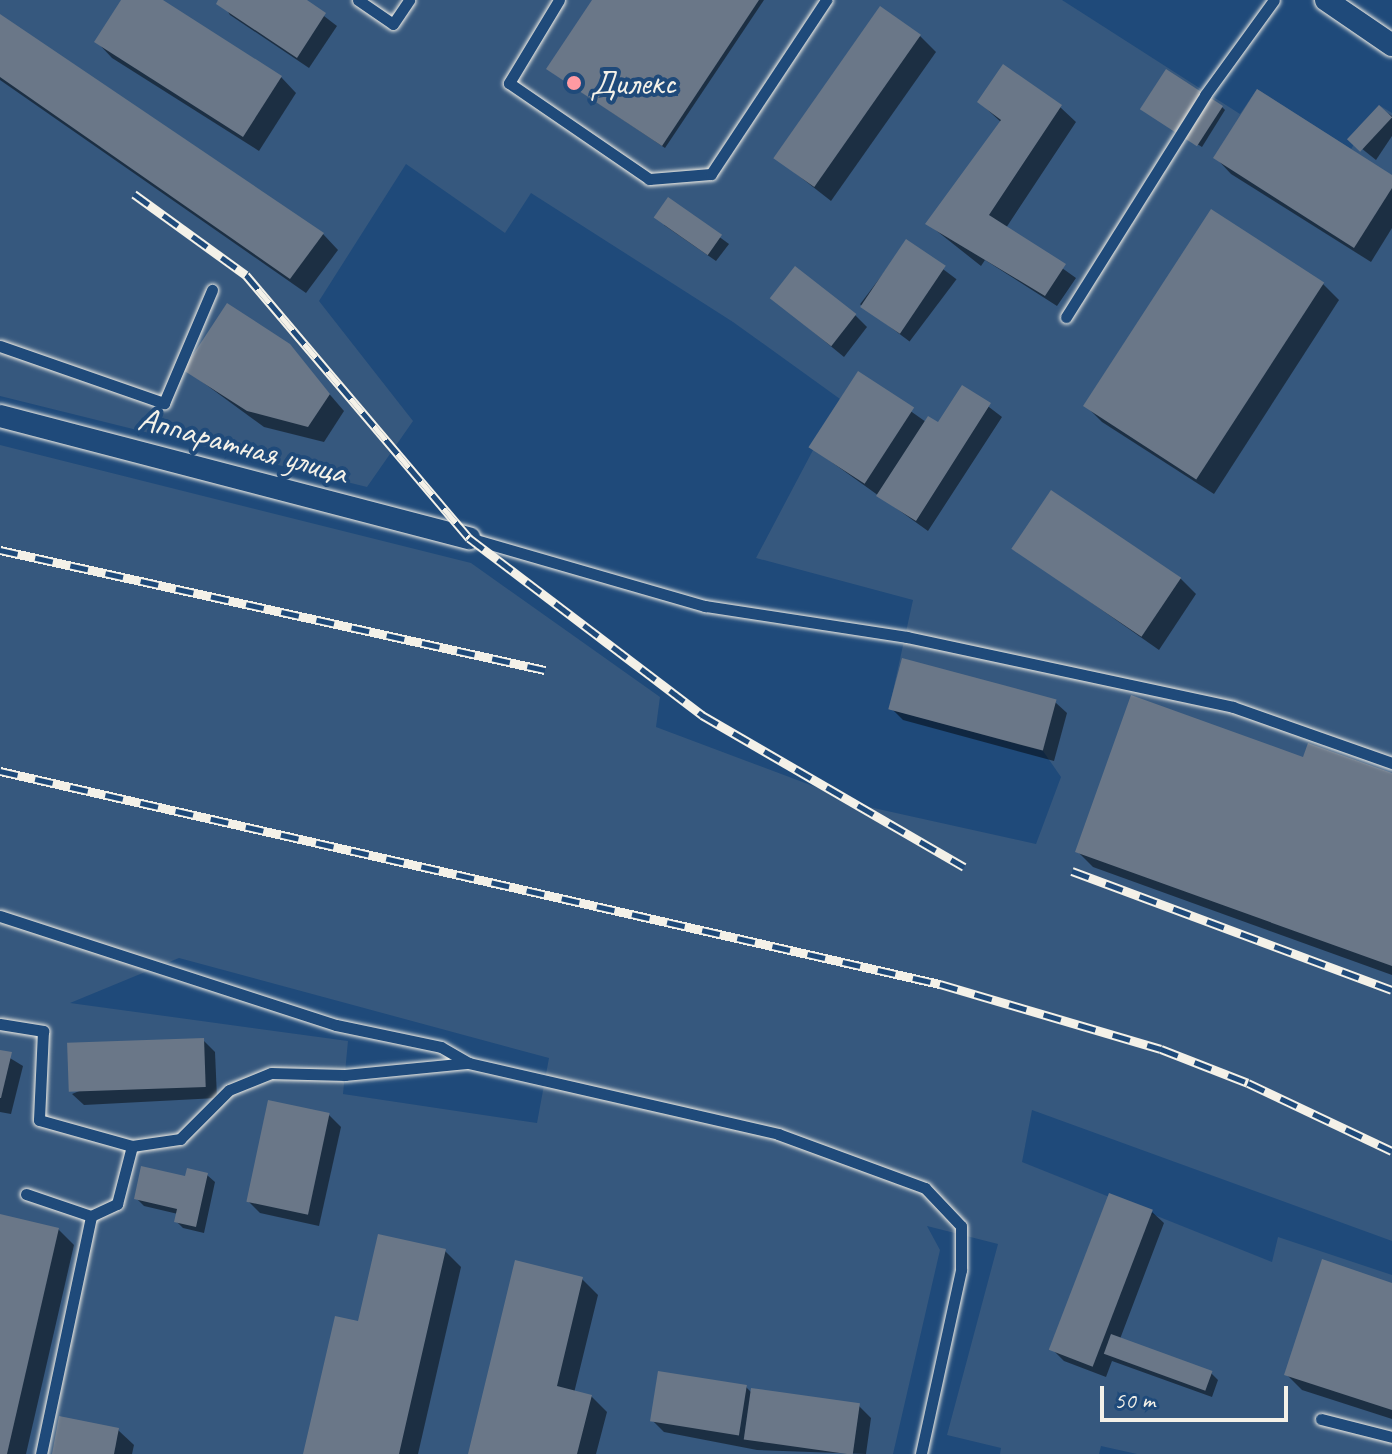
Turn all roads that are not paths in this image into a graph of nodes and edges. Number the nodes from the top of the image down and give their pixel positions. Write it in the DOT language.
graph roads {
  1 [pos="358,0"];
  2 [pos="409,0"];
  3 [pos="559,0"];
  4 [pos="826,0"];
  5 [pos="1274,0"];
  6 [pos="1326,0"];
  7 [pos="1392,45"];
  8 [pos="212,290"];
  9 [pos="1066,317"];
  10 [pos="0,346"];
  11 [pos="0,416"];
  12 [pos="469,538"];
  13 [pos="1392,763"];
  14 [pos="0,916"];
  15 [pos="0,1024"];
  16 [pos="469,1063"];
  17 [pos="132,1146"];
  18 [pos="26,1194"];
  19 [pos="91,1216"];
  20 [pos="1321,1419"];
  21 [pos="1392,1437"];
  22 [pos="41,1454"];
  23 [pos="921,1454"];
  1 -- 2 [label="lane"];
  3 -- 4 [label="lane"];
  5 -- 9 [label="lane"];
  6 -- 7 [label="street"];
  8 -- 10 [label="lane"];
  11 -- 12 [label="street, Аппаратная улица"];
  12 -- 13 [label="lane"];
  14 -- 16 [label="lane"];
  15 -- 17 [label="lane"];
  16 -- 17 [label="lane"];
  16 -- 23 [label="lane"];
  17 -- 19 [label="lane"];
  18 -- 19 [label="lane"];
  19 -- 22 [label="lane"];
  20 -- 21 [label="lane"];
}
